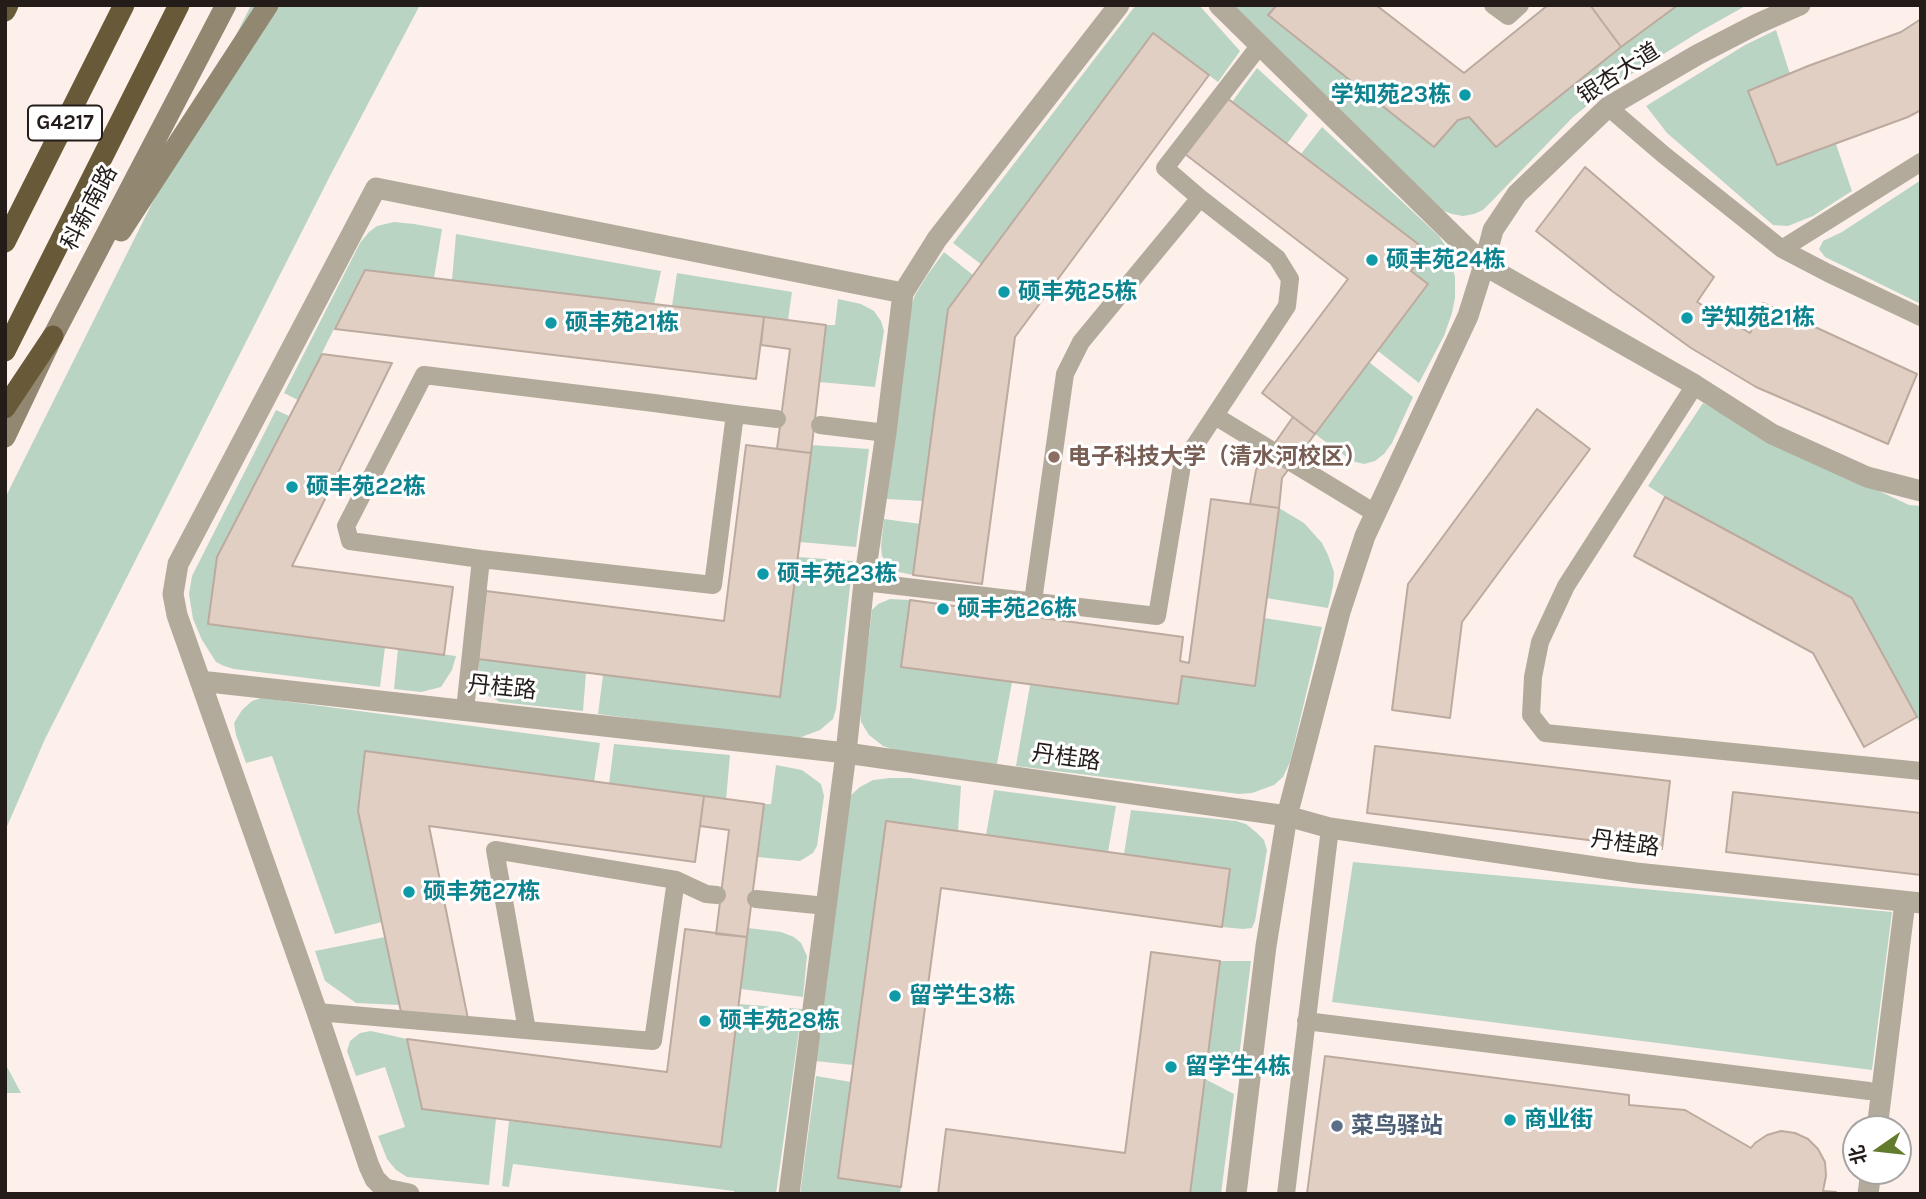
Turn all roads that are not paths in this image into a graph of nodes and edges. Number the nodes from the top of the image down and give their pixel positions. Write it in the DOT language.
graph roads {
  1 [pos="8,5"];
  2 [pos="124,5"];
  3 [pos="179,5"];
  4 [pos="226,5"];
  5 [pos="268,5"];
  6 [pos="1119,5"];
  7 [pos="1219,5"];
  8 [pos="1493,5"];
  9 [pos="1520,5"];
  10 [pos="1800,5"];
  11 [pos="5,11"];
  12 [pos="1260,45"];
  13 [pos="1608,107"];
  14 [pos="1921,162"];
  15 [pos="1200,198"];
  16 [pos="5,242"];
  17 [pos="1782,250"];
  18 [pos="1484,265"];
  19 [pos="903,293"];
  20 [pos="1921,317"];
  21 [pos="53,336"];
  22 [pos="5,351"];
  23 [pos="1695,385"];
  24 [pos="5,408"];
  25 [pos="735,414"];
  26 [pos="1215,416"];
  27 [pos="777,419"];
  28 [pos="820,425"];
  29 [pos="886,433"];
  30 [pos="5,437"];
  31 [pos="1921,491"];
  32 [pos="1375,513"];
  33 [pos="481,559"];
  34 [pos="864,582"];
  35 [pos="1033,601"];
  36 [pos="200,681"];
  37 [pos="465,710"];
  38 [pos="846,753"];
  39 [pos="1921,771"];
  40 [pos="1287,816"];
  41 [pos="1330,828"];
  42 [pos="676,880"];
  43 [pos="717,895"];
  44 [pos="755,899"];
  45 [pos="1913,903"];
  46 [pos="826,906"];
  47 [pos="317,1012"];
  48 [pos="1306,1021"];
  49 [pos="527,1030"];
  50 [pos="1869,1091"];
  51 [pos="1879,1115"];
  52 [pos="409,1194"];
  53 [pos="789,1194"];
  54 [pos="1236,1194"];
  55 [pos="1286,1194"];
  1 -- 11 [label="highway"];
  2 -- 16 [label="highway, G4217"];
  3 -- 22 [label="highway"];
  4 -- 21 [label="main road, 科新南路"];
  5 -- 21 [label="main road"];
  6 -- 19 [label="street"];
  7 -- 12 [label="street"];
  8 -- 9 [label="lane"];
  10 -- 13 [label="street, 银杏大道"];
  12 -- 15 [label="lane"];
  12 -- 18 [label="street"];
  13 -- 17 [label="lane"];
  13 -- 18 [label="street, 银杏大道"];
  14 -- 17 [label="lane"];
  15 -- 26 [label="lane"];
  15 -- 35 [label="lane"];
  17 -- 20 [label="lane"];
  18 -- 23 [label="street"];
  18 -- 32 [label="street, 银杏大道"];
  19 -- 29 [label="street"];
  19 -- 36 [label="street"];
  21 -- 24 [label="highway"];
  21 -- 30 [label="main road, 科新南路"];
  23 -- 31 [label="street"];
  23 -- 39 [label="lane"];
  25 -- 27 [label="lane"];
  25 -- 33 [label="lane"];
  25 -- 33 [label="lane"];
  26 -- 32 [label="lane"];
  26 -- 35 [label="lane"];
  28 -- 29 [label="lane"];
  29 -- 34 [label="street"];
  32 -- 40 [label="street, 银杏大道"];
  33 -- 37 [label="lane"];
  34 -- 35 [label="lane"];
  34 -- 38 [label="street"];
  36 -- 37 [label="street, 丹桂路"];
  36 -- 47 [label="street"];
  37 -- 38 [label="street, 丹桂路"];
  38 -- 40 [label="street, 丹桂路"];
  38 -- 46 [label="street"];
  40 -- 41 [label="street, 丹桂路"];
  40 -- 54 [label="street, 银杏大道"];
  41 -- 45 [label="street, 丹桂路"];
  41 -- 48 [label="lane"];
  42 -- 43 [label="lane"];
  42 -- 49 [label="lane"];
  42 -- 49 [label="lane"];
  44 -- 46 [label="lane"];
  45 -- 51 [label="street"];
  46 -- 53 [label="street"];
  47 -- 49 [label="lane"];
  47 -- 52 [label="street"];
  48 -- 50 [label="lane"];
  48 -- 55 [label="lane"];
}
